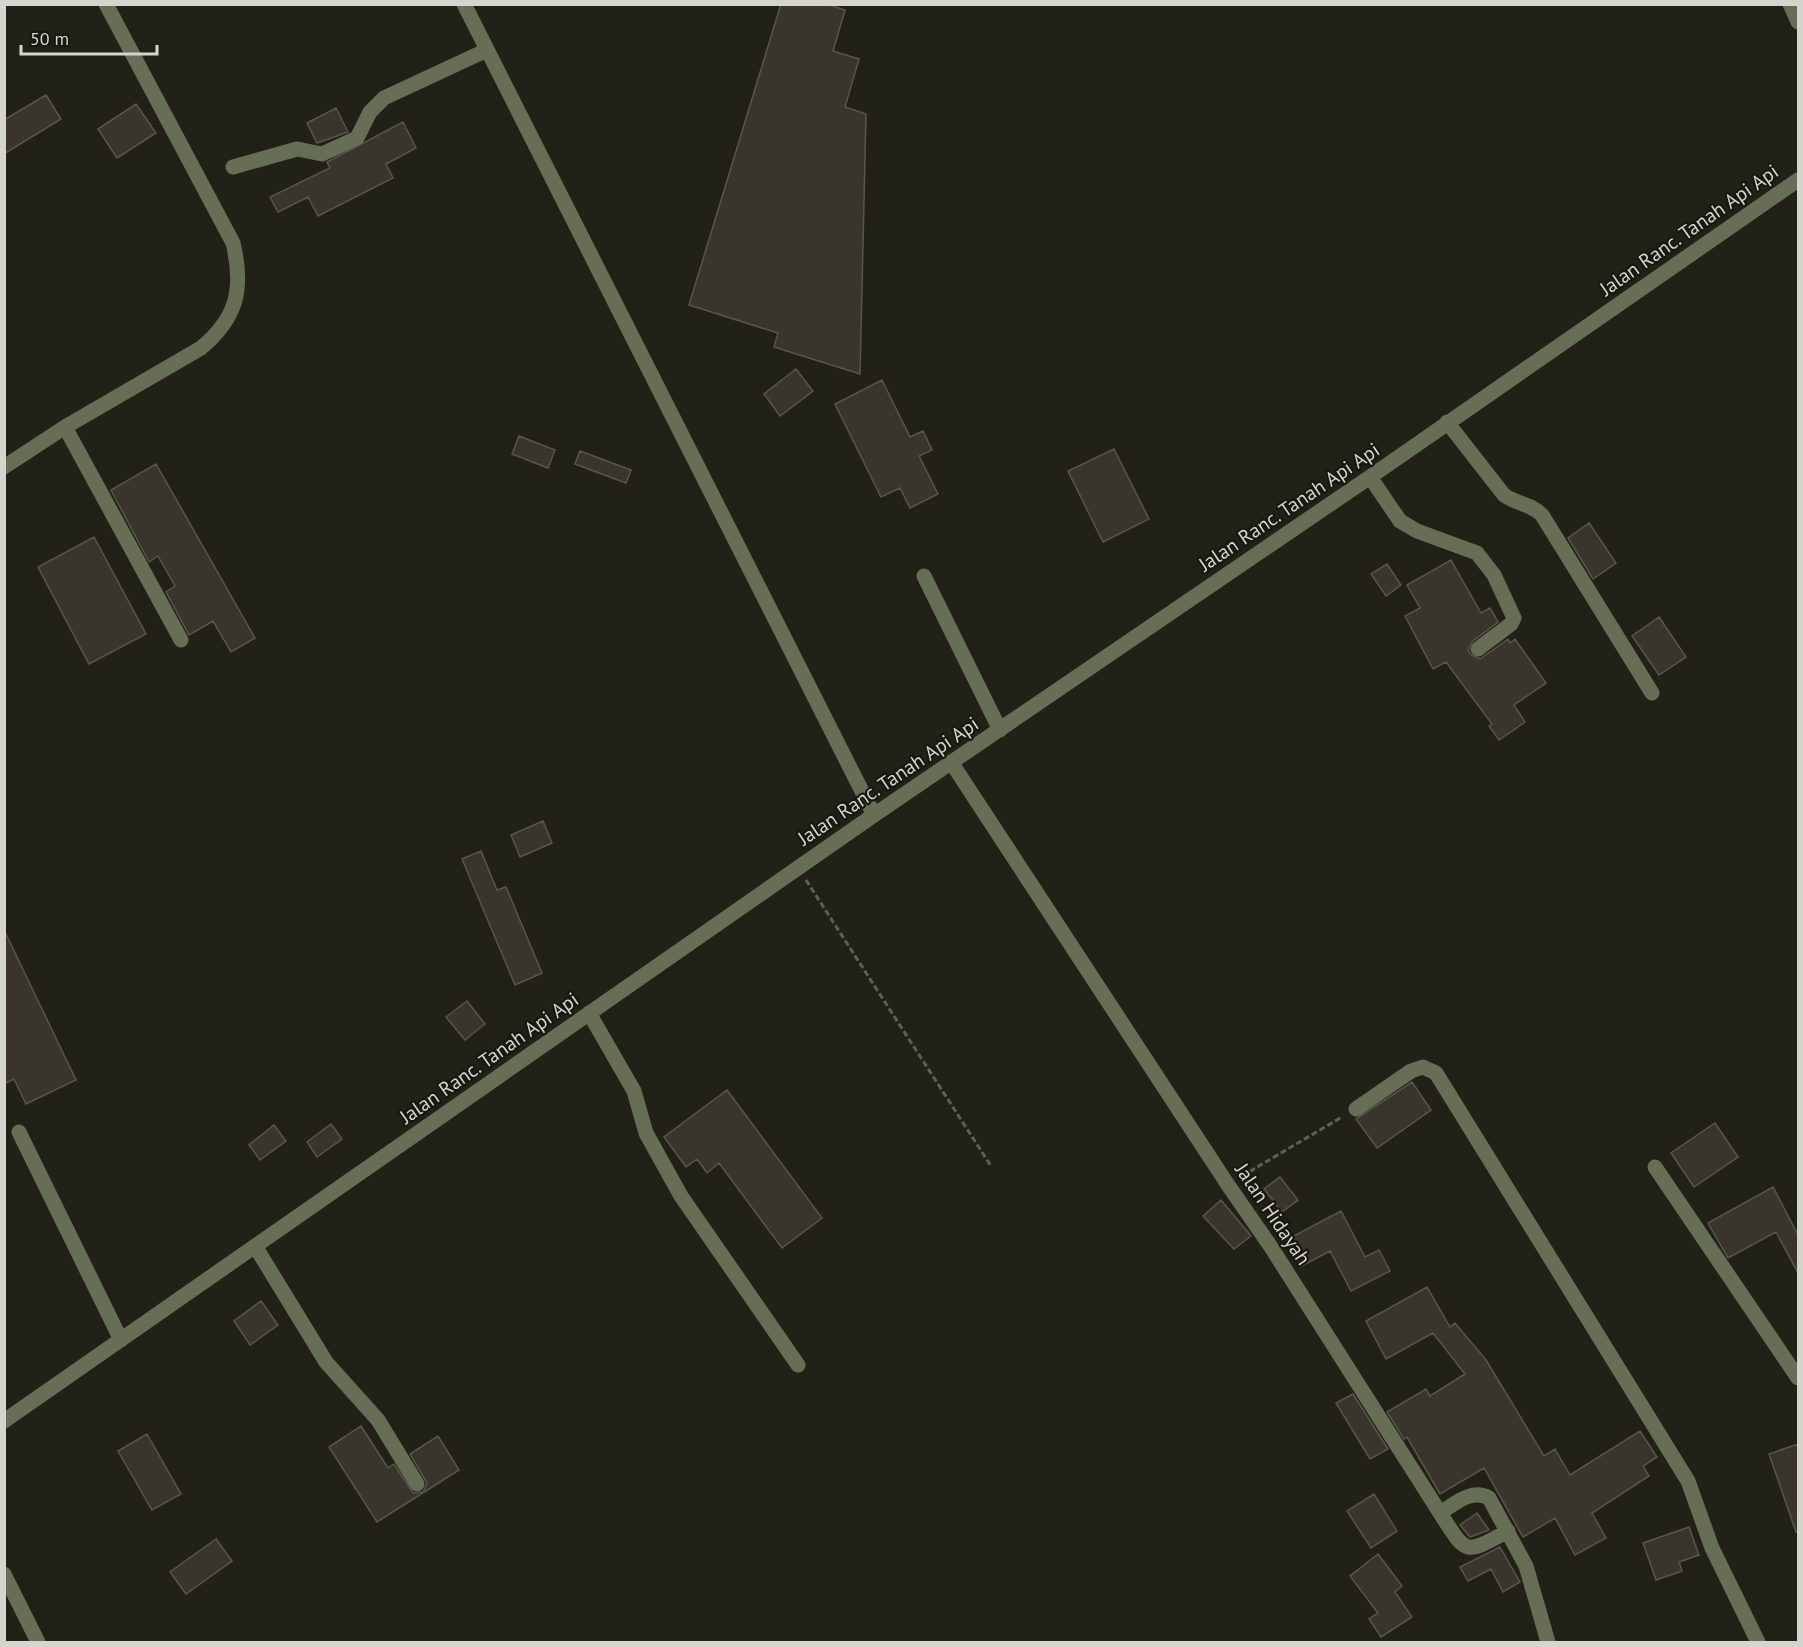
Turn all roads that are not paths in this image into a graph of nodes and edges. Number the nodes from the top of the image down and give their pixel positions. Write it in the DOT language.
graph roads {
  1 [pos="106,4"];
  2 [pos="464,4"];
  3 [pos="1790,4"];
  4 [pos="1798,22"];
  5 [pos="487,50"];
  6 [pos="232,167"];
  7 [pos="1798,180"];
  8 [pos="1447,422"];
  9 [pos="65,427"];
  10 [pos="4,467"];
  11 [pos="1370,477"];
  12 [pos="924,576"];
  13 [pos="181,640"];
  14 [pos="1478,649"];
  15 [pos="1652,693"];
  16 [pos="1000,730"];
  17 [pos="951,762"];
  18 [pos="874,815"];
  19 [pos="589,1013"];
  20 [pos="1356,1109"];
  21 [pos="20,1132"];
  22 [pos="1655,1167"];
  23 [pos="255,1246"];
  24 [pos="121,1340"];
  25 [pos="798,1365"];
  26 [pos="1798,1378"];
  27 [pos="4,1421"];
  28 [pos="417,1484"];
  29 [pos="1440,1513"];
  30 [pos="1508,1531"];
  31 [pos="4,1574"];
  32 [pos="38,1642"];
  33 [pos="1548,1642"];
  34 [pos="1758,1642"];
  1 -- 9 [label="street"];
  2 -- 5 [label="street"];
  3 -- 4 [label="street"];
  5 -- 6 [label="street"];
  5 -- 18 [label="street"];
  7 -- 8 [label="street, Jalan Ranc. Tanah Api Api"];
  8 -- 11 [label="street, Jalan Ranc. Tanah Api Api"];
  8 -- 15 [label="street"];
  9 -- 10 [label="street"];
  9 -- 13 [label="street"];
  11 -- 14 [label="street"];
  11 -- 16 [label="street, Jalan Ranc. Tanah Api Api"];
  12 -- 16 [label="street"];
  16 -- 17 [label="street, Jalan Ranc. Tanah Api Api"];
  17 -- 18 [label="street, Jalan Ranc. Tanah Api Api"];
  17 -- 29 [label="street, Jalan Hidayah"];
  18 -- 19 [label="street, Jalan Ranc. Tanah Api Api"];
  19 -- 23 [label="street, Jalan Ranc. Tanah Api Api"];
  19 -- 25 [label="street"];
  20 -- 34 [label="street"];
  21 -- 24 [label="street"];
  22 -- 26 [label="street"];
  23 -- 24 [label="street, Jalan Ranc. Tanah Api Api"];
  23 -- 28 [label="street"];
  24 -- 27 [label="street, Jalan Ranc. Tanah Api Api"];
  29 -- 30 [label="street, Jalan Hidayah"];
  29 -- 30 [label="street"];
  30 -- 33 [label="street"];
  31 -- 32 [label="street"];
}
